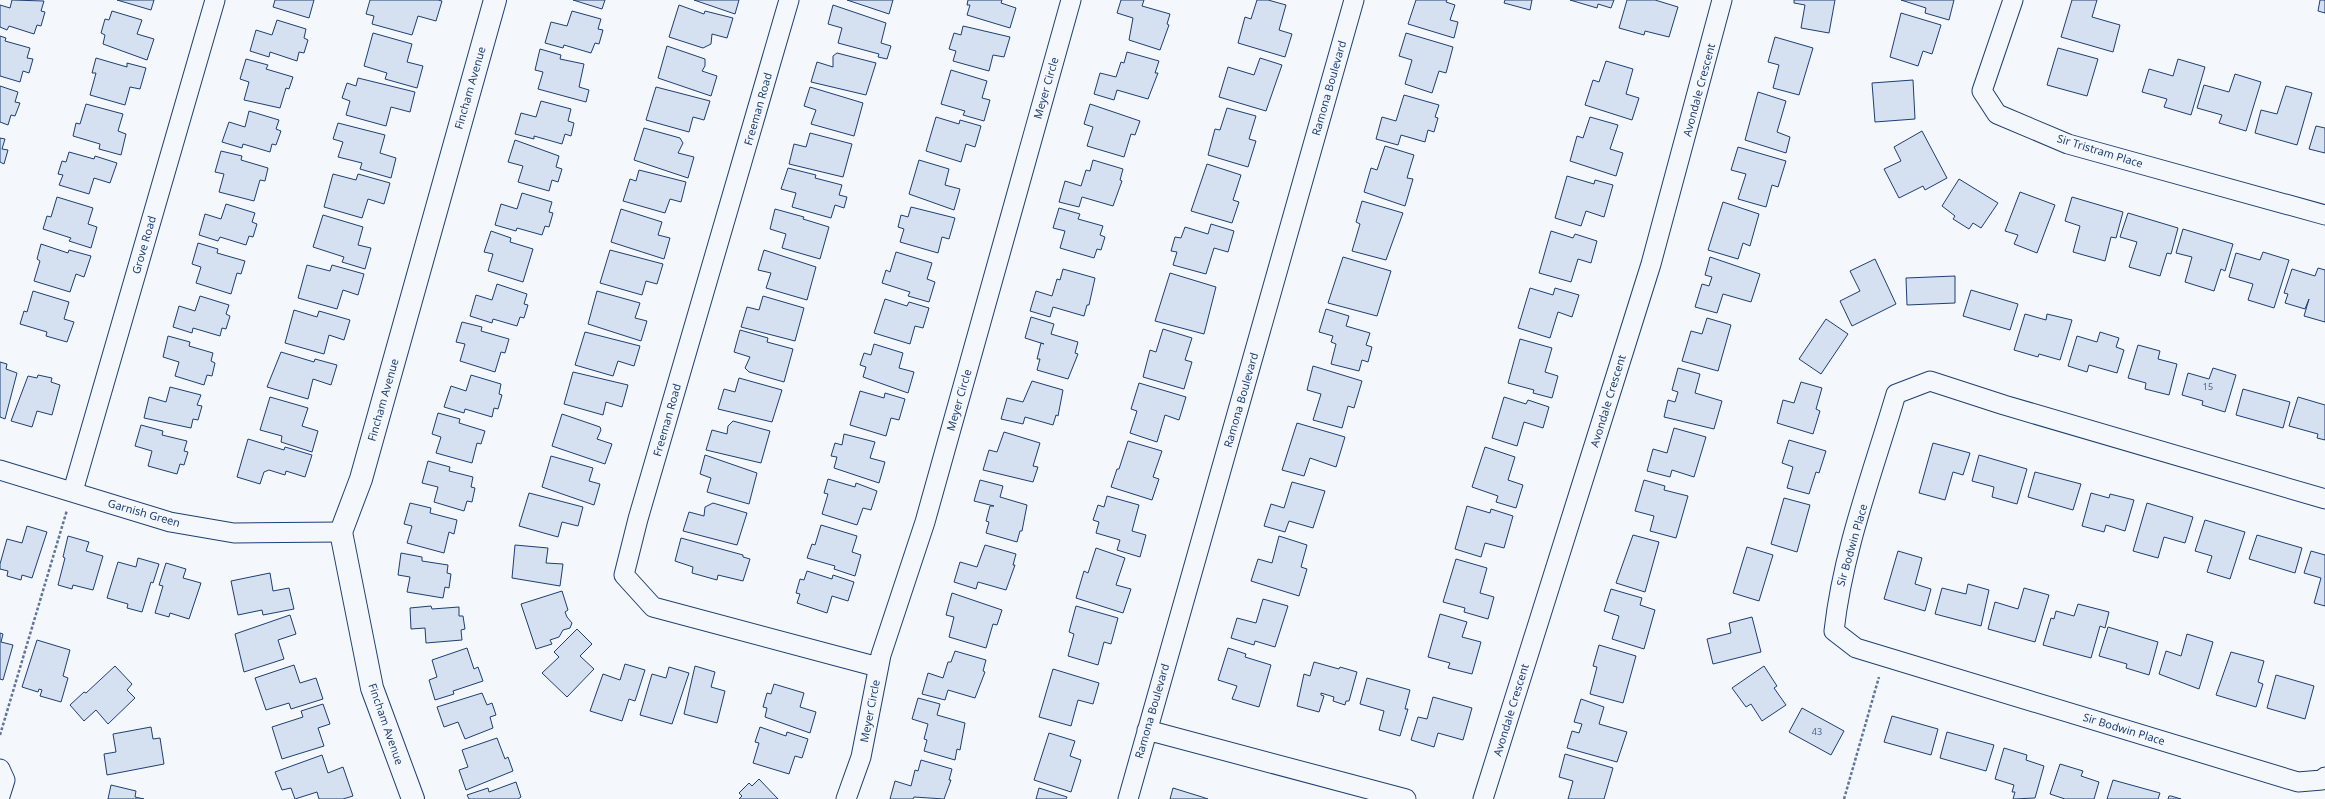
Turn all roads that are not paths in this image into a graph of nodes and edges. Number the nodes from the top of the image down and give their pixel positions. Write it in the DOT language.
graph roads {
  1 [pos="215,0"];
  2 [pos="495,0"];
  3 [pos="789,0"];
  4 [pos="1071,0"];
  5 [pos="1354,0"];
  6 [pos="1722,0"];
  7 [pos="2013,0"];
  8 [pos="2325,215"];
  9 [pos="0,470"];
  10 [pos="73,491"];
  11 [pos="2325,499"];
  12 [pos="341,532"];
  13 [pos="878,667"];
  14 [pos="1147,730"];
  15 [pos="0,769"];
  16 [pos="2325,777"];
  17 [pos="0,796"];
  18 [pos="412,799"];
  19 [pos="846,799"];
  20 [pos="1128,799"];
  21 [pos="1406,799"];
  22 [pos="1483,799"];
  1 -- 10 [label="street, Grove Road"];
  2 -- 12 [label="street, Fincham Avenue"];
  3 -- 13 [label="street, Freeman Road"];
  4 -- 13 [label="street, Meyer Circle"];
  5 -- 14 [label="street, Ramona Boulevard"];
  6 -- 22 [label="street, Avondale Crescent"];
  7 -- 8 [label="street, Sir Tristram Place"];
  9 -- 10 [label="street, Garnish Green"];
  10 -- 12 [label="street, Garnish Green"];
  11 -- 16 [label="street, Sir Bodwin Place"];
  12 -- 18 [label="street, Fincham Avenue"];
  13 -- 19 [label="street, Meyer Circle"];
  14 -- 20 [label="street, Ramona Boulevard"];
  14 -- 21 [label="street"];
  15 -- 17 [label="street"];
}
